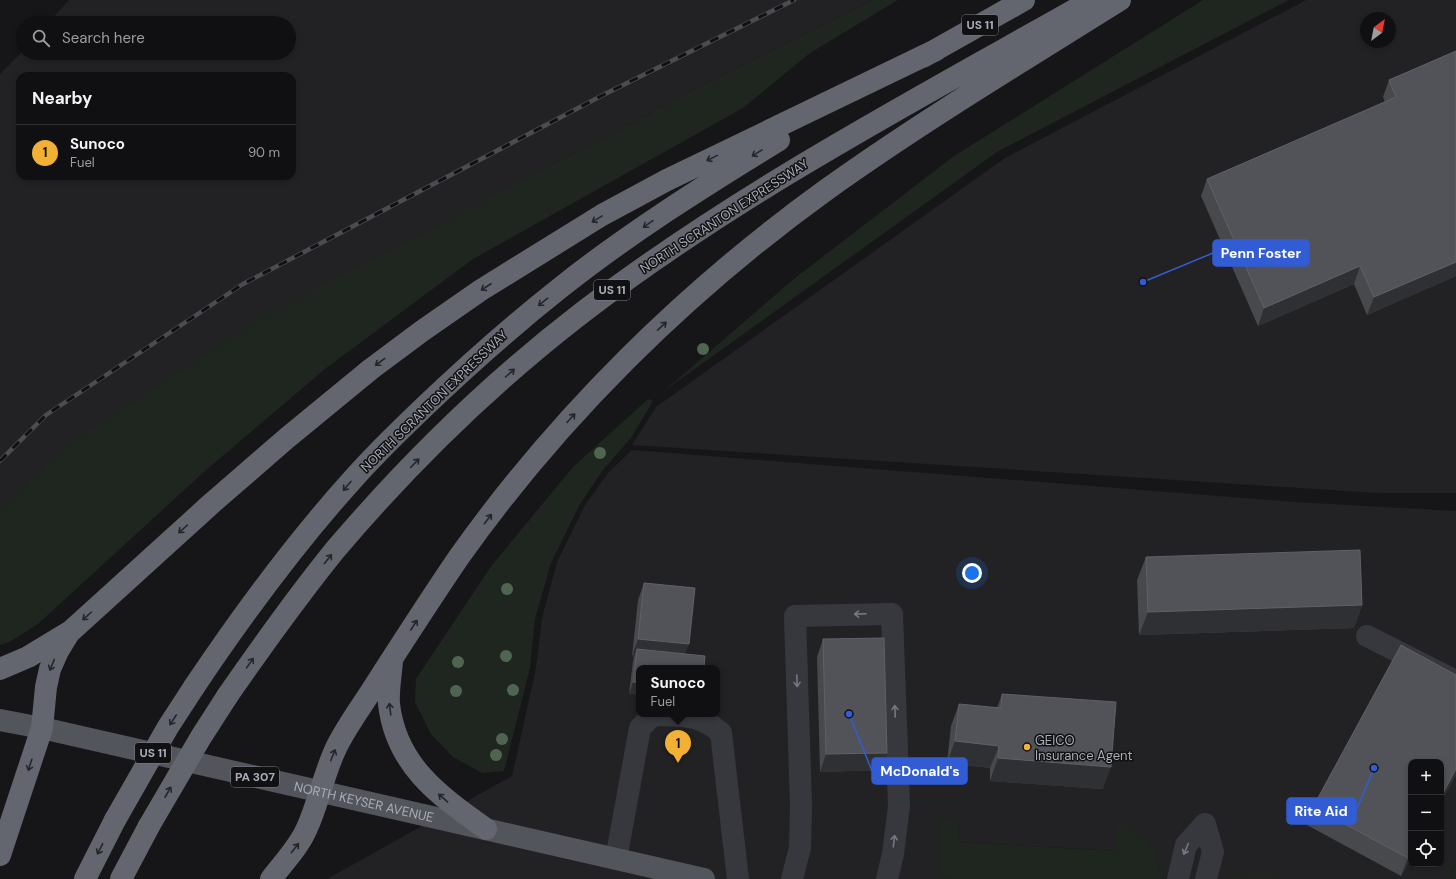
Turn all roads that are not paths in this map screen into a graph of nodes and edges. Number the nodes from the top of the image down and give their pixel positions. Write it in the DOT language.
graph roads {
  1 [pos="1024,0"];
  2 [pos="1092,0"];
  3 [pos="1120,0"];
  4 [pos="936,50"];
  5 [pos="71,631"];
  6 [pos="1367,636"];
  7 [pos="392,658"];
  8 [pos="0,668"];
  9 [pos="1456,681"];
  10 [pos="651,717"];
  11 [pos="691,717"];
  12 [pos="0,720"];
  13 [pos="42,728"];
  14 [pos="320,791"];
  15 [pos="0,807"];
  16 [pos="486,829"];
  17 [pos="2,847"];
  18 [pos="616,859"];
  19 [pos="84,879"];
  20 [pos="121,879"];
  21 [pos="271,879"];
  22 [pos="704,879"];
  23 [pos="738,879"];
  24 [pos="792,879"];
  25 [pos="887,879"];
  26 [pos="1178,879"];
  27 [pos="1206,879"];
  1 -- 4 [label="highway, NORTH SCRANTON EXPRESSWAY / US 11"];
  20 -- 2 [label="highway, NORTH SCRANTON EXPRESSWAY / US 11, one-way, bridge"];
  7 -- 3 [label="highway, one-way"];
  4 -- 5 [label="highway, one-way"];
  4 -- 19 [label="highway, NORTH SCRANTON EXPRESSWAY / US 11, one-way, bridge"];
  5 -- 8 [label="highway"];
  5 -- 13 [label="highway, one-way"];
  6 -- 9 [label="lane"];
  14 -- 7 [label="highway, one-way"];
  16 -- 7 [label="highway, one-way"];
  10 -- 18 [label="lane"];
  11 -- 23 [label="lane"];
  12 -- 13 [label="main road, NORTH KEYSER AVENUE / PA 307"];
  13 -- 14 [label="main road, NORTH KEYSER AVENUE / PA 307"];
  13 -- 17 [label="highway, one-way"];
  14 -- 16 [label="main road, NORTH KEYSER AVENUE"];
  21 -- 14 [label="highway, one-way"];
  15 -- 17 [label="highway"];
  16 -- 18 [label="main road, NORTH KEYSER AVENUE"];
  18 -- 22 [label="main road, NORTH KEYSER AVENUE"];
  25 -- 24 [label="lane, one-way"];
  27 -- 26 [label="lane, one-way"];
}
